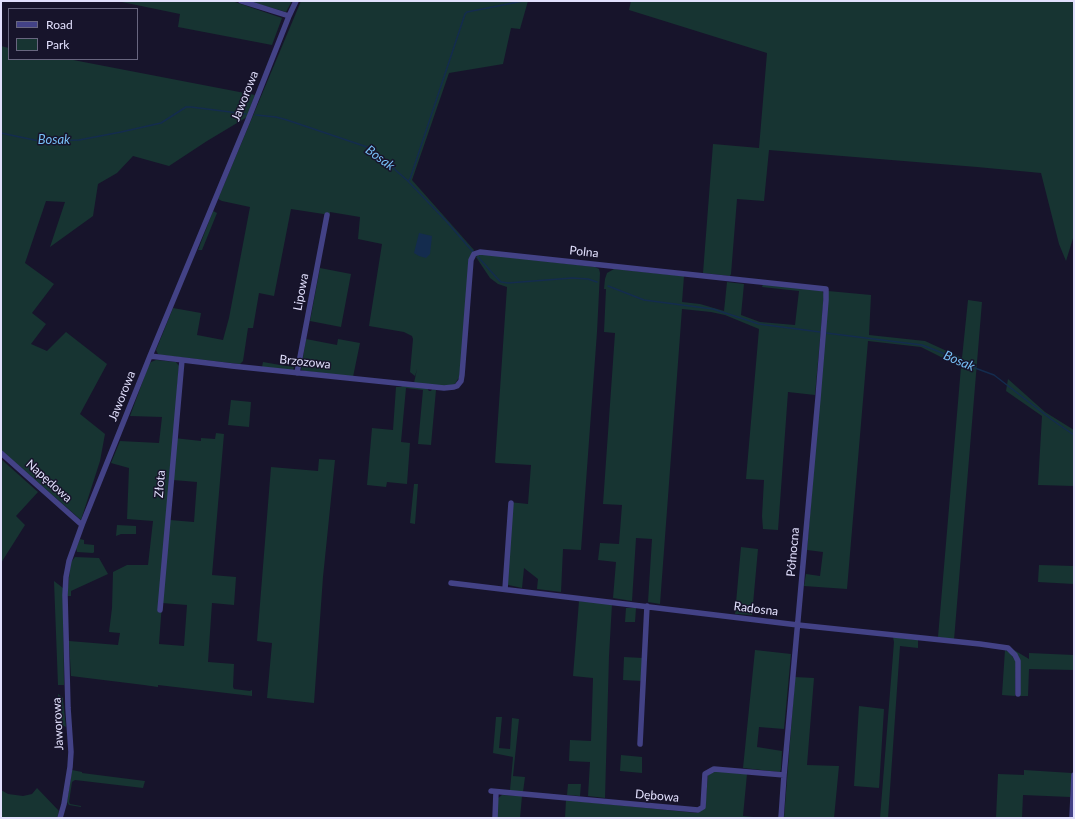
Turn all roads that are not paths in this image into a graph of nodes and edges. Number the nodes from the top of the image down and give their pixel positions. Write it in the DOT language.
graph roads {
  1 [pos="241,1"];
  2 [pos="296,1"];
  3 [pos="288,16"];
  4 [pos="327,215"];
  5 [pos="826,289"];
  6 [pos="150,356"];
  7 [pos="182,360"];
  8 [pos="297,373"];
  9 [pos="457,386"];
  10 [pos="1,453"];
  11 [pos="511,503"];
  12 [pos="82,525"];
  13 [pos="451,583"];
  14 [pos="505,589"];
  15 [pos="647,606"];
  16 [pos="160,610"];
  17 [pos="798,625"];
  18 [pos="1018,694"];
  19 [pos="640,744"];
  20 [pos="784,775"];
  21 [pos="1074,775"];
  22 [pos="60,818"];
  23 [pos="495,818"];
  24 [pos="782,818"];
  25 [pos="1072,818"];
  1 -- 3 [label="street"];
  2 -- 3 [label="street, Jaworowa"];
  3 -- 6 [label="street, Jaworowa"];
  4 -- 8 [label="street, Lipowa"];
  5 -- 9 [label="street, Polna"];
  5 -- 17 [label="street, Północna"];
  6 -- 7 [label="street, Brzozowa"];
  6 -- 12 [label="street, Jaworowa"];
  7 -- 8 [label="street, Brzozowa"];
  7 -- 16 [label="street, Złota"];
  8 -- 9 [label="street, Brzozowa"];
  10 -- 12 [label="street, Napędowa"];
  11 -- 14 [label="street"];
  12 -- 22 [label="street, Jaworowa"];
  13 -- 14 [label="street, Radosna"];
  14 -- 15 [label="street, Radosna"];
  15 -- 17 [label="street, Radosna"];
  15 -- 19 [label="street"];
  17 -- 18 [label="street, Radosna"];
  17 -- 20 [label="street, Północna"];
  20 -- 23 [label="street, Dębowa"];
  20 -- 24 [label="street, Północna"];
  21 -- 25 [label="street"];
}
